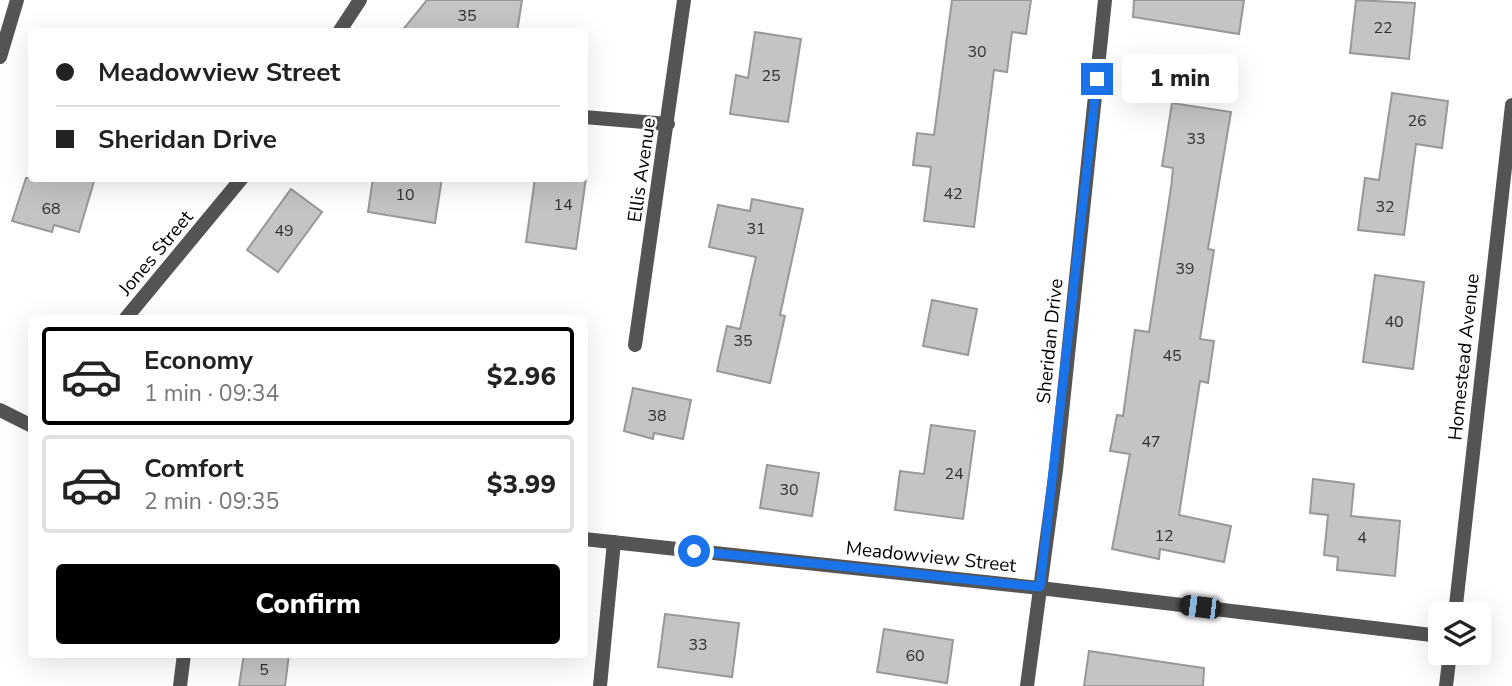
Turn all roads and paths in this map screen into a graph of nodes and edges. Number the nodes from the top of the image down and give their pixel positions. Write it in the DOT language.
graph roads {
  1 [pos="17,0"];
  2 [pos="360,0"];
  3 [pos="684,0"];
  4 [pos="1105,0"];
  5 [pos="342,28"];
  6 [pos="0,57"];
  7 [pos="1512,105"];
  8 [pos="588,117"];
  9 [pos="668,124"];
  10 [pos="239,182"];
  11 [pos="128,315"];
  12 [pos="635,345"];
  13 [pos="0,410"];
  14 [pos="28,424"];
  15 [pos="588,539"];
  16 [pos="614,542"];
  17 [pos="1040,587"];
  18 [pos="1456,602"];
  19 [pos="1428,635"];
  20 [pos="184,658"];
  21 [pos="1449,665"];
  22 [pos="180,686"];
  23 [pos="600,686"];
  24 [pos="1027,686"];
  25 [pos="1446,686"];
  1 -- 6 [label="street"];
  2 -- 5 [label="street"];
  3 -- 9 [label="street, Ellis Avenue"];
  4 -- 17 [label="street, Sheridan Drive"];
  7 -- 18 [label="street, Homestead Avenue"];
  8 -- 9 [label="street"];
  9 -- 12 [label="street, Ellis Avenue"];
  10 -- 11 [label="street, Jones Street"];
  13 -- 14 [label="street"];
  15 -- 16 [label="street, Meadowview Street"];
  16 -- 17 [label="street, Meadowview Street"];
  16 -- 23 [label="street"];
  17 -- 19 [label="street, Meadowview Street"];
  17 -- 24 [label="street, Sheridan Drive"];
  20 -- 22 [label="street"];
  21 -- 25 [label="street"];
}
